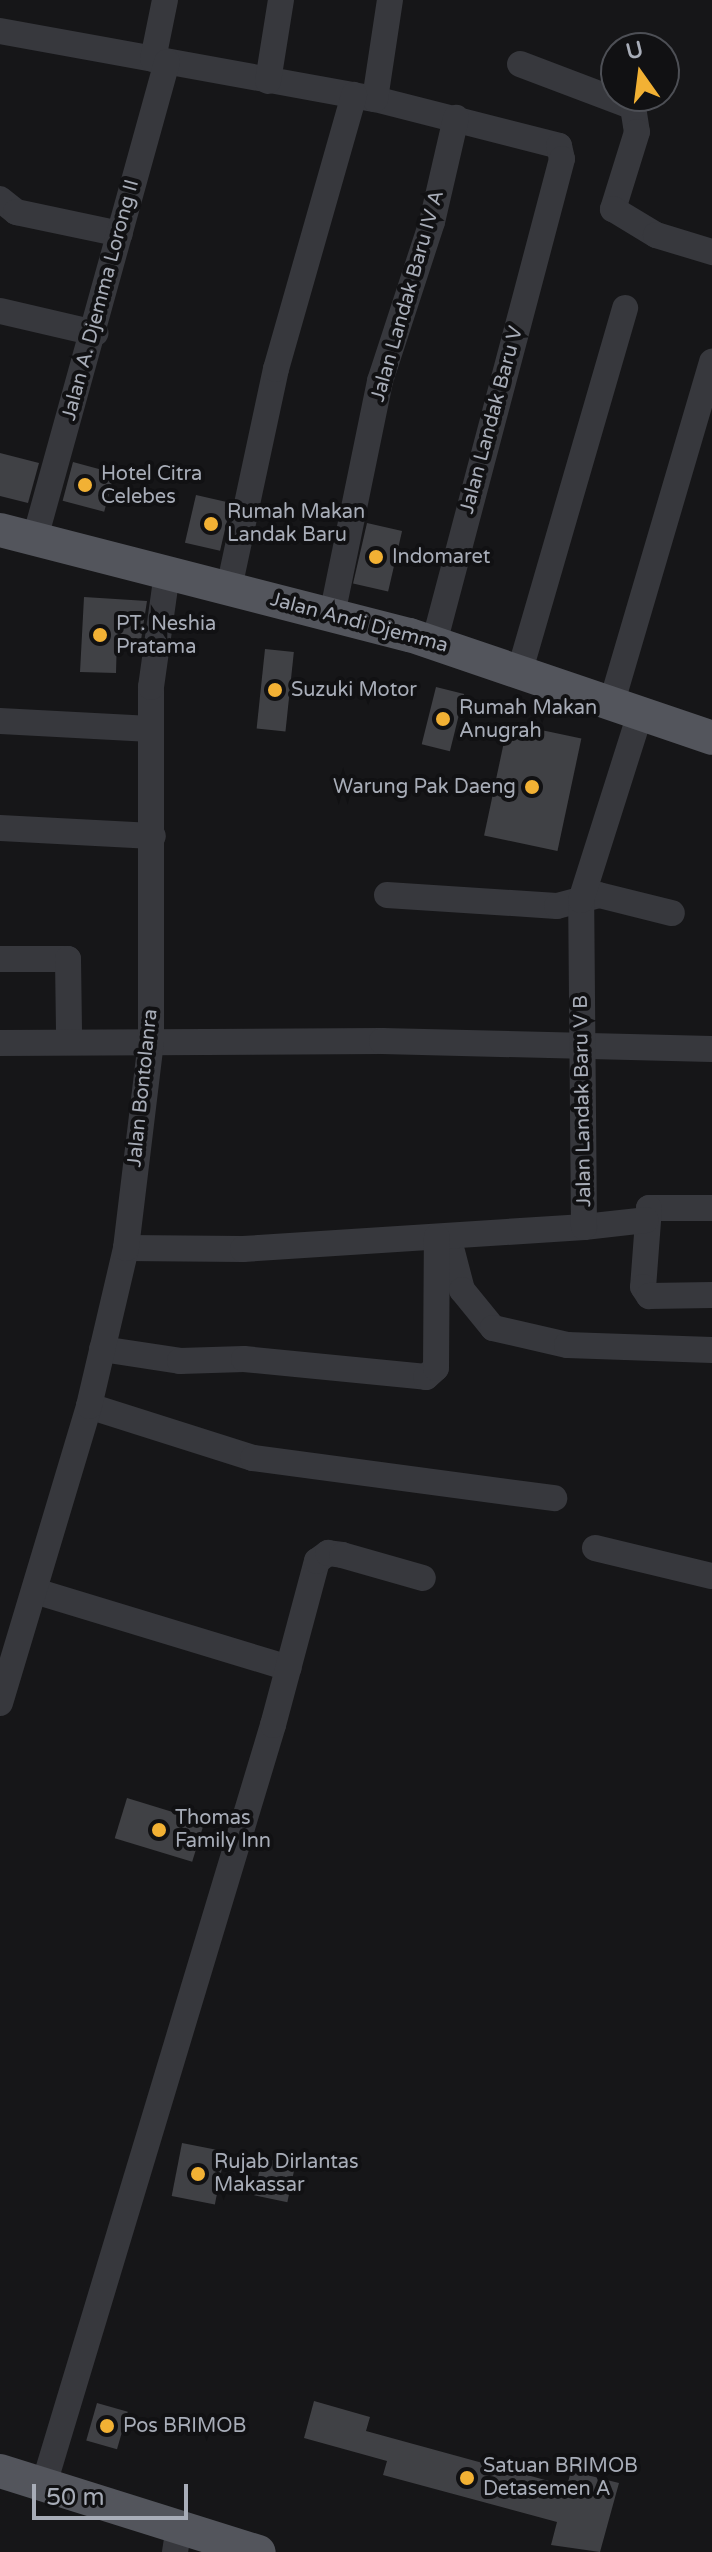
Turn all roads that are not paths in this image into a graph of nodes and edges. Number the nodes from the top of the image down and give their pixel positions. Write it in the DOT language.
graph roads {
  1 [pos="165,0"];
  2 [pos="281,0"];
  3 [pos="390,0"];
  4 [pos="0,31"];
  5 [pos="160,61"];
  6 [pos="520,64"];
  7 [pos="268,81"];
  8 [pos="365,97"];
  9 [pos="456,118"];
  10 [pos="0,199"];
  11 [pos="120,234"];
  12 [pos="712,252"];
  13 [pos="625,308"];
  14 [pos="0,311"];
  15 [pos="95,333"];
  16 [pos="712,362"];
  17 [pos="0,530"];
  18 [pos="35,538"];
  19 [pos="167,573"];
  20 [pos="229,588"];
  21 [pos="332,615"];
  22 [pos="434,643"];
  23 [pos="520,670"];
  24 [pos="625,711"];
  25 [pos="0,721"];
  26 [pos="151,729"];
  27 [pos="712,738"];
  28 [pos="0,828"];
  29 [pos="153,836"];
  30 [pos="387,895"];
  31 [pos="581,900"];
  32 [pos="672,913"];
  33 [pos="0,959"];
  34 [pos="0,1031"];
  35 [pos="69,1032"];
  36 [pos="152,1037"];
  37 [pos="0,1043"];
  38 [pos="580,1048"];
  39 [pos="712,1049"];
  40 [pos="712,1208"];
  41 [pos="646,1220"];
  42 [pos="584,1227"];
  43 [pos="443,1237"];
  44 [pos="126,1248"];
  45 [pos="712,1295"];
  46 [pos="102,1349"];
  47 [pos="712,1350"];
  48 [pos="89,1406"];
  49 [pos="554,1498"];
  50 [pos="595,1548"];
  51 [pos="712,1576"];
  52 [pos="423,1578"];
  53 [pos="35,1591"];
  54 [pos="289,1668"];
  55 [pos="0,1703"];
  56 [pos="0,2471"];
  57 [pos="44,2484"];
  58 [pos="177,2540"];
  59 [pos="259,2552"];
  1 -- 5 [label="street, Jalan A. Djemma Lorong II"];
  2 -- 7 [label="street"];
  3 -- 8 [label="street"];
  4 -- 5 [label="street"];
  5 -- 7 [label="street"];
  5 -- 11 [label="street, Jalan A. Djemma Lorong II"];
  6 -- 12 [label="street"];
  7 -- 8 [label="street"];
  8 -- 9 [label="street"];
  8 -- 20 [label="street"];
  9 -- 21 [label="street, Jalan Landak Baru IV A"];
  9 -- 22 [label="street, Jalan Landak Baru V"];
  10 -- 11 [label="street"];
  11 -- 15 [label="street, Jalan A. Djemma Lorong II"];
  13 -- 23 [label="street"];
  14 -- 15 [label="street"];
  15 -- 18 [label="street, Jalan A. Djemma Lorong II"];
  16 -- 24 [label="street, Jalan Landak Baru V B"];
  17 -- 18 [label="main road, Jalan Andi Djemma"];
  18 -- 19 [label="main road, Jalan Andi Djemma"];
  19 -- 20 [label="main road, Jalan Andi Djemma"];
  19 -- 26 [label="street, Jalan Bontolanra"];
  20 -- 21 [label="main road, Jalan Andi Djemma"];
  21 -- 22 [label="main road, Jalan Andi Djemma"];
  22 -- 23 [label="main road, Jalan Andi Djemma"];
  23 -- 24 [label="main road, Jalan Andi Djemma"];
  24 -- 27 [label="main road, Jalan Andi Djemma"];
  24 -- 31 [label="street, Jalan Landak Baru V B"];
  25 -- 26 [label="street"];
  26 -- 29 [label="street, Jalan Bontolanra"];
  28 -- 29 [label="street"];
  29 -- 36 [label="street, Jalan Bontolanra"];
  30 -- 31 [label="street"];
  31 -- 32 [label="street"];
  31 -- 38 [label="street, Jalan Landak Baru V B"];
  33 -- 35 [label="street"];
  34 -- 35 [label="street"];
  35 -- 36 [label="street"];
  36 -- 37 [label="street"];
  36 -- 38 [label="street"];
  36 -- 44 [label="street, Jalan Bontolanra"];
  38 -- 39 [label="street"];
  38 -- 42 [label="street, Jalan Landak Baru V B"];
  40 -- 41 [label="street"];
  41 -- 42 [label="street"];
  41 -- 45 [label="street"];
  42 -- 43 [label="street, Jalan Landak Baru V B"];
  43 -- 44 [label="street, Jalan Landak Baru V B"];
  43 -- 46 [label="street"];
  43 -- 47 [label="street"];
  44 -- 46 [label="street, Jalan Bontolanra"];
  46 -- 48 [label="street, Jalan Bontolanra"];
  48 -- 49 [label="street"];
  48 -- 53 [label="street, Jalan Bontolanra"];
  50 -- 51 [label="street"];
  52 -- 54 [label="street"];
  53 -- 54 [label="street"];
  53 -- 55 [label="street, Jalan Bontolanra"];
  54 -- 57 [label="street"];
  56 -- 57 [label="main road"];
  57 -- 58 [label="main road"];
  58 -- 59 [label="main road"];
}
